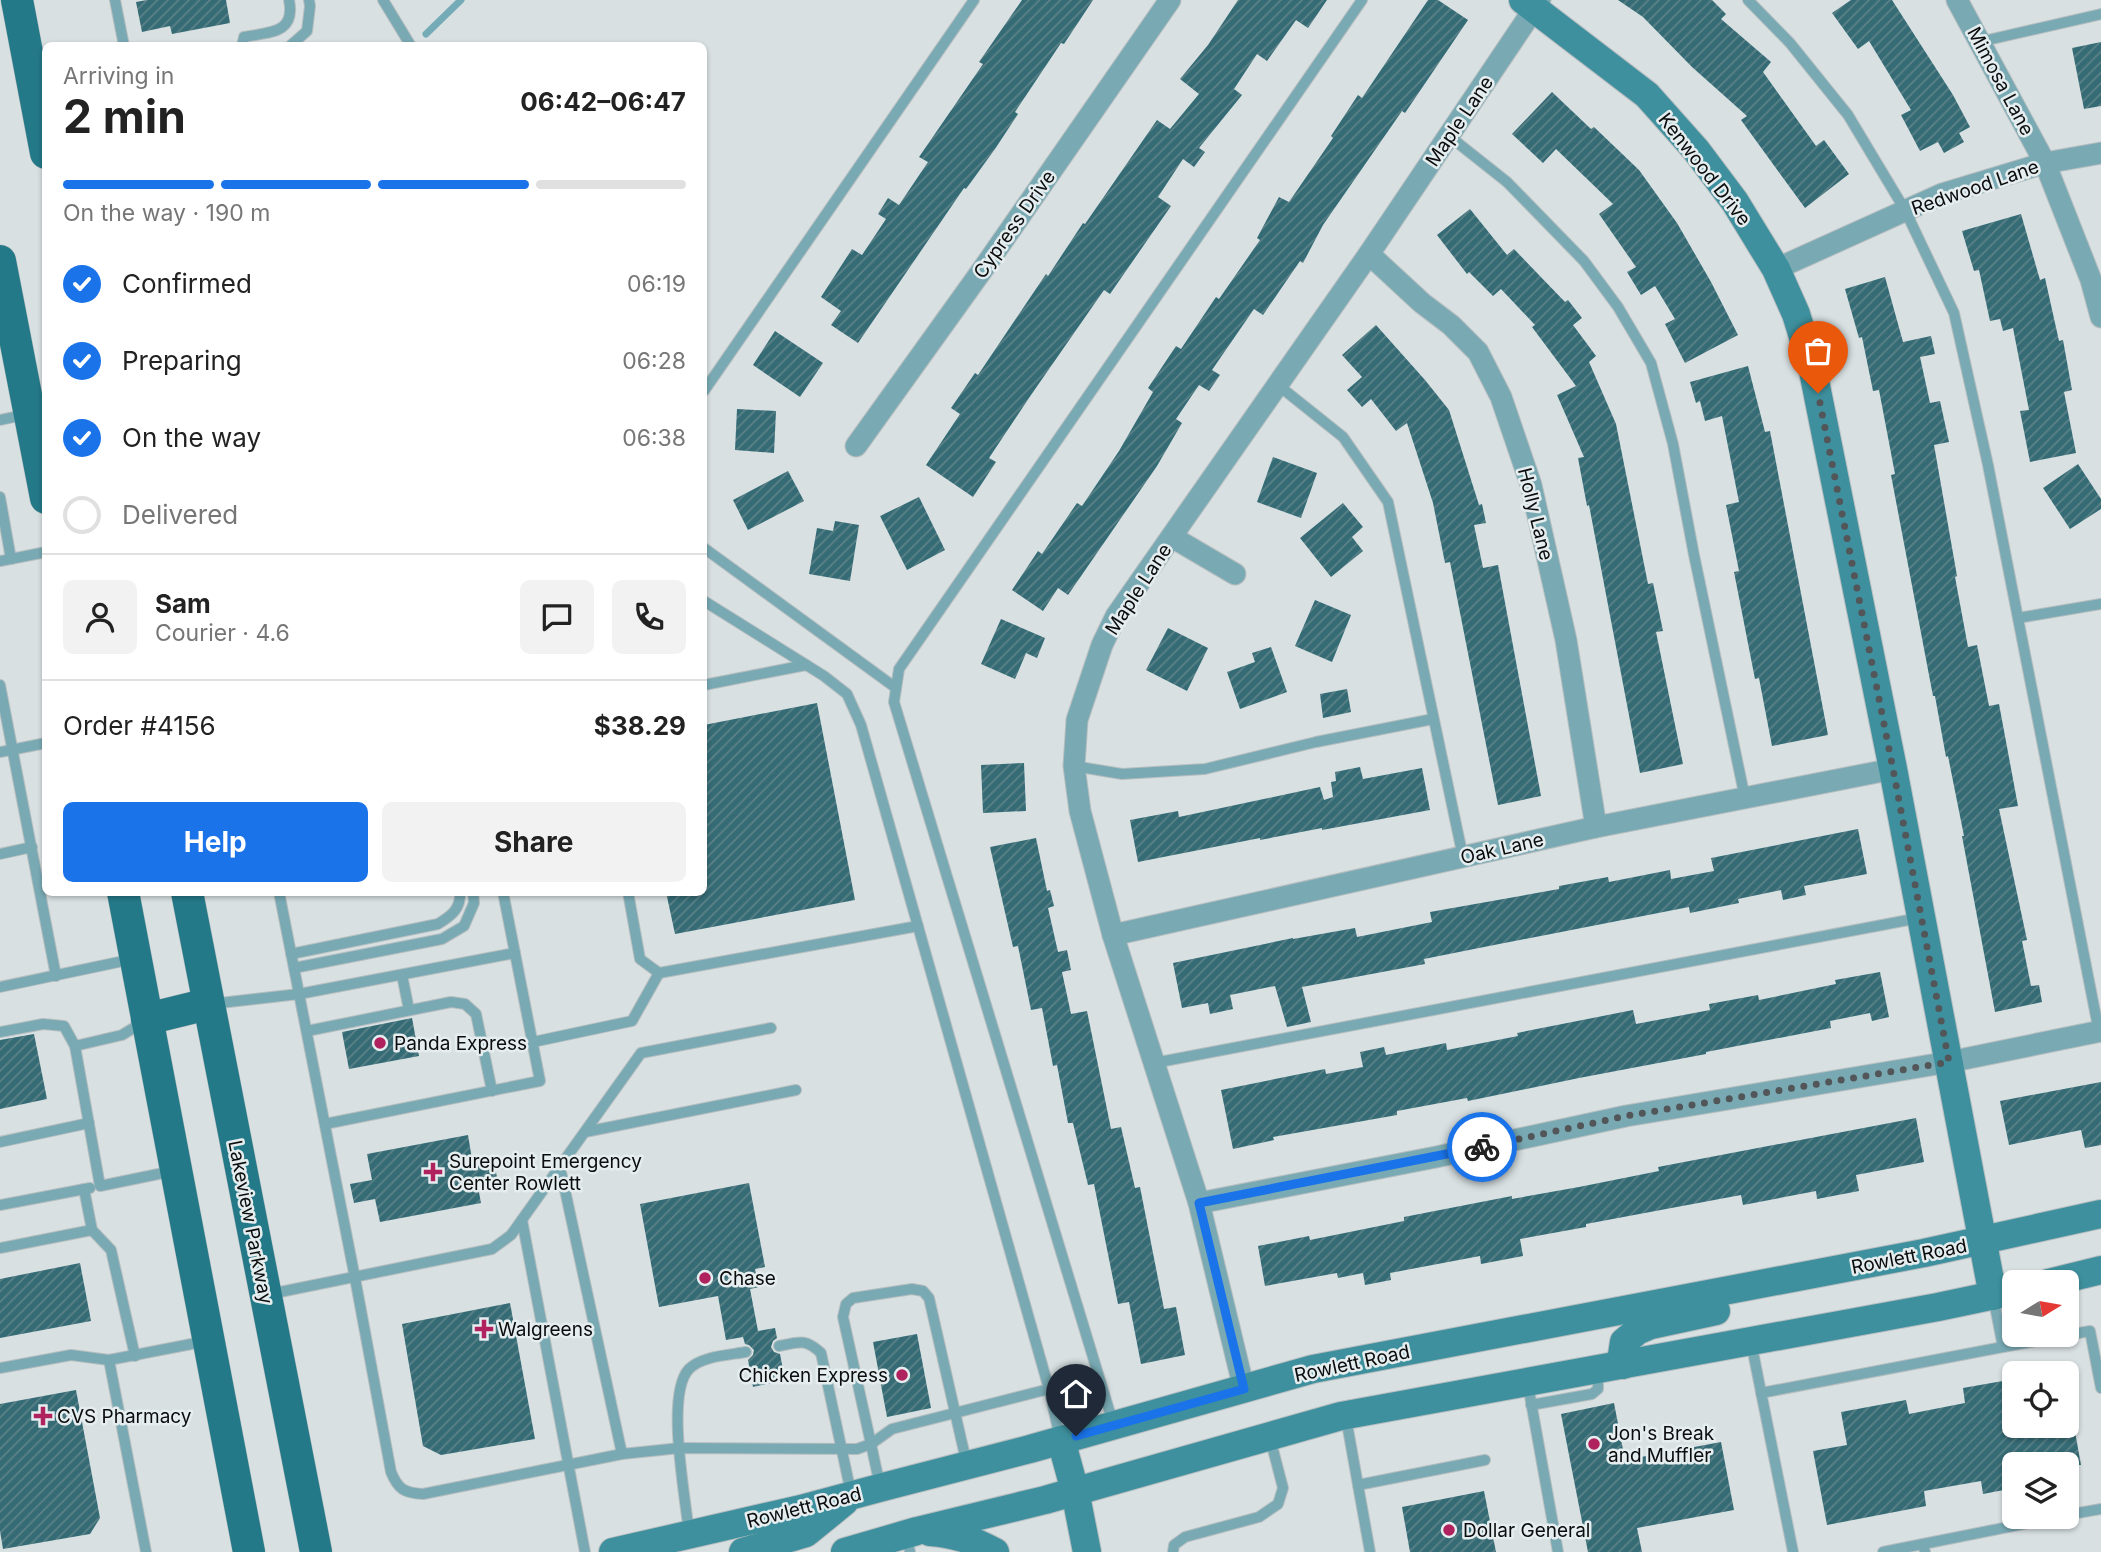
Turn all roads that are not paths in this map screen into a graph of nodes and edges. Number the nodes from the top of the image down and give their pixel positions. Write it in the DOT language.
graph roads {
  1 [pos="16,0"];
  2 [pos="115,0"];
  3 [pos="289,0"];
  4 [pos="309,0"];
  5 [pos="383,0"];
  6 [pos="974,0"];
  7 [pos="1170,0"];
  8 [pos="1362,0"];
  9 [pos="1748,0"];
  10 [pos="1957,0"];
  11 [pos="1532,3"];
  12 [pos="2101,14"];
  13 [pos="123,42"];
  14 [pos="243,42"];
  15 [pos="295,42"];
  16 [pos="409,42"];
  17 [pos="1979,42"];
  18 [pos="42,133"];
  19 [pos="1449,136"];
  20 [pos="2101,153"];
  21 [pos="2045,163"];
  22 [pos="1905,210"];
  23 [pos="1369,254"];
  24 [pos="0,261"];
  25 [pos="1776,269"];
  26 [pos="2100,310"];
  27 [pos="7,335"];
  28 [pos="1278,385"];
  29 [pos="707,387"];
  30 [pos="15,417"];
  31 [pos="856,446"];
  32 [pos="42,488"];
  33 [pos="0,497"];
  34 [pos="1,512"];
  35 [pos="1172,537"];
  36 [pos="707,550"];
  37 [pos="42,553"];
  38 [pos="6,560"];
  39 [pos="1235,573"];
  40 [pos="707,603"];
  41 [pos="2101,604"];
  42 [pos="2018,618"];
  43 [pos="806,665"];
  44 [pos="707,684"];
  45 [pos="0,685"];
  46 [pos="896,688"];
  47 [pos="2,707"];
  48 [pos="1433,719"];
  49 [pos="42,744"];
  50 [pos="14,750"];
  51 [pos="0,752"];
  52 [pos="1074,766"];
  53 [pos="1893,769"];
  54 [pos="1745,798"];
  55 [pos="1595,827"];
  56 [pos="32,847"];
  57 [pos="0,854"];
  58 [pos="1463,857"];
  59 [pos="124,896"];
  60 [pos="188,896"];
  61 [pos="280,896"];
  62 [pos="460,896"];
  63 [pos="473,896"];
  64 [pos="504,896"];
  65 [pos="629,896"];
  66 [pos="1921,918"];
  67 [pos="918,926"];
  68 [pos="1113,934"];
  69 [pos="516,953"];
  70 [pos="291,954"];
  71 [pos="136,958"];
  72 [pos="294,968"];
  73 [pos="660,973"];
  74 [pos="402,975"];
  75 [pos="57,976"];
  76 [pos="0,987"];
  77 [pos="299,994"];
  78 [pos="208,1004"];
  79 [pos="408,1010"];
  80 [pos="147,1019"];
  81 [pos="771,1028"];
  82 [pos="307,1031"];
  83 [pos="0,1032"];
  84 [pos="2100,1032"];
  85 [pos="533,1042"];
  86 [pos="75,1045"];
  87 [pos="1949,1062"];
  88 [pos="1154,1063"];
  89 [pos="796,1090"];
  90 [pos="492,1091"];
  91 [pos="89,1123"];
  92 [pos="325,1124"];
  93 [pos="585,1132"];
  94 [pos="0,1142"];
  95 [pos="560,1167"];
  96 [pos="176,1170"];
  97 [pos="100,1186"];
  98 [pos="84,1189"];
  99 [pos="1199,1203"];
  100 [pos="0,1205"];
  101 [pos="2101,1214"];
  102 [pos="522,1220"];
  103 [pos="92,1230"];
  104 [pos="1983,1241"];
  105 [pos="0,1248"];
  106 [pos="2101,1270"];
  107 [pos="2079,1276"];
  108 [pos="355,1278"];
  109 [pos="1782,1280"];
  110 [pos="2002,1289"];
  111 [pos="2002,1294"];
  112 [pos="266,1295"];
  113 [pos="2079,1333"];
  114 [pos="209,1341"];
  115 [pos="1751,1341"];
  116 [pos="779,1346"];
  117 [pos="2002,1347"];
  118 [pos="746,1352"];
  119 [pos="135,1356"];
  120 [pos="109,1360"];
  121 [pos="1611,1367"];
  122 [pos="1,1369"];
  123 [pos="2101,1388"];
  124 [pos="1049,1389"];
  125 [pos="1244,1389"];
  126 [pos="1529,1393"];
  127 [pos="1761,1393"];
  128 [pos="954,1412"];
  129 [pos="1345,1415"];
  130 [pos="1114,1425"];
  131 [pos="1270,1436"];
  132 [pos="1061,1440"];
  133 [pos="870,1444"];
  134 [pos="680,1448"];
  135 [pos="842,1448"];
  136 [pos="622,1454"];
  137 [pos="1485,1460"];
  138 [pos="569,1464"];
  139 [pos="967,1465"];
  140 [pos="1358,1485"];
  141 [pos="883,1487"];
  142 [pos="1074,1491"];
  143 [pos="852,1495"];
  144 [pos="2101,1508"];
  145 [pos="2079,1513"];
  146 [pos="2006,1529"];
  147 [pos="689,1534"];
  148 [pos="911,1539"];
  149 [pos="1924,1548"];
  150 [pos="146,1552"];
  151 [pos="249,1552"];
  152 [pos="316,1552"];
  153 [pos="585,1552"];
  154 [pos="613,1552"];
  155 [pos="743,1552"];
  156 [pos="845,1552"];
  157 [pos="995,1552"];
  158 [pos="1087,1552"];
  159 [pos="1173,1552"];
  160 [pos="1370,1552"];
  161 [pos="1558,1552"];
  162 [pos="1793,1552"];
  163 [pos="1883,1552"];
  1 -- 18 [label="main road"];
  2 -- 13 [label="lane"];
  3 -- 14 [label="lane"];
  4 -- 15 [label="lane"];
  5 -- 16 [label="lane"];
  6 -- 29 [label="lane"];
  7 -- 31 [label="street, Cypress Drive"];
  8 -- 46 [label="lane"];
  9 -- 22 [label="lane"];
  10 -- 17 [label="street, Mimosa Lane"];
  11 -- 19 [label="street, Maple Lane"];
  11 -- 25 [label="main road, Kenwood Drive"];
  12 -- 17 [label="lane"];
  17 -- 21 [label="street, Mimosa Lane"];
  19 -- 23 [label="street, Maple Lane"];
  19 -- 54 [label="lane"];
  20 -- 21 [label="street, Redwood Lane"];
  21 -- 22 [label="street, Redwood Lane"];
  21 -- 26 [label="street, Mimosa Lane"];
  22 -- 25 [label="street, Redwood Lane"];
  22 -- 42 [label="lane"];
  23 -- 28 [label="street, Maple Lane"];
  23 -- 55 [label="street, Holly Lane"];
  24 -- 27 [label="main road"];
  25 -- 53 [label="main road, Kenwood Drive"];
  27 -- 30 [label="main road"];
  28 -- 35 [label="street, Maple Lane"];
  28 -- 48 [label="lane"];
  30 -- 32 [label="main road"];
  33 -- 34 [label="lane"];
  34 -- 38 [label="lane"];
  35 -- 39 [label="street"];
  35 -- 52 [label="street, Maple Lane"];
  36 -- 46 [label="lane"];
  37 -- 38 [label="lane"];
  40 -- 43 [label="lane"];
  41 -- 42 [label="lane"];
  42 -- 84 [label="lane"];
  43 -- 44 [label="lane"];
  43 -- 67 [label="lane"];
  45 -- 47 [label="lane"];
  46 -- 130 [label="lane"];
  47 -- 50 [label="lane"];
  48 -- 52 [label="lane"];
  48 -- 58 [label="lane"];
  49 -- 50 [label="lane"];
  50 -- 51 [label="lane"];
  50 -- 56 [label="lane"];
  52 -- 68 [label="street, Maple Lane"];
  53 -- 54 [label="street, Oak Lane"];
  53 -- 66 [label="main road, Kenwood Drive"];
  54 -- 55 [label="street, Oak Lane"];
  55 -- 58 [label="street, Oak Lane"];
  56 -- 57 [label="lane"];
  56 -- 75 [label="lane"];
  58 -- 68 [label="street, Oak Lane"];
  59 -- 71 [label="main road"];
  60 -- 78 [label="main road, Lakeview Parkway"];
  61 -- 70 [label="lane"];
  62 -- 70 [label="lane"];
  63 -- 72 [label="lane"];
  64 -- 69 [label="lane"];
  65 -- 73 [label="lane"];
  66 -- 87 [label="main road, Kenwood Drive"];
  66 -- 88 [label="lane"];
  67 -- 73 [label="lane"];
  67 -- 124 [label="lane"];
  68 -- 88 [label="street, Maple Lane"];
  69 -- 74 [label="lane"];
  69 -- 85 [label="lane"];
  70 -- 72 [label="lane"];
  71 -- 75 [label="lane"];
  71 -- 80 [label="main road"];
  72 -- 77 [label="lane"];
  73 -- 85 [label="lane"];
  74 -- 77 [label="lane"];
  74 -- 79 [label="lane"];
  75 -- 76 [label="lane"];
  77 -- 78 [label="lane"];
  77 -- 82 [label="lane"];
  78 -- 80 [label="main road"];
  78 -- 112 [label="main road, Lakeview Parkway"];
  79 -- 82 [label="lane"];
  79 -- 90 [label="lane"];
  80 -- 86 [label="lane"];
  80 -- 96 [label="main road"];
  81 -- 93 [label="lane"];
  82 -- 92 [label="lane"];
  83 -- 86 [label="lane"];
  84 -- 87 [label="street"];
  85 -- 90 [label="lane"];
  86 -- 91 [label="lane"];
  87 -- 99 [label="street"];
  87 -- 104 [label="main road, Kenwood Drive"];
  88 -- 99 [label="street, Maple Lane"];
  89 -- 93 [label="lane"];
  90 -- 92 [label="lane"];
  91 -- 94 [label="lane"];
  91 -- 97 [label="lane"];
  92 -- 108 [label="lane"];
  93 -- 95 [label="lane"];
  95 -- 102 [label="lane"];
  95 -- 136 [label="lane"];
  96 -- 97 [label="lane"];
  96 -- 114 [label="main road"];
  97 -- 98 [label="lane"];
  98 -- 100 [label="lane"];
  98 -- 103 [label="lane"];
  99 -- 125 [label="street, Maple Lane"];
  101 -- 104 [label="main road, Rowlett Road"];
  102 -- 108 [label="lane"];
  102 -- 138 [label="lane"];
  103 -- 105 [label="lane"];
  103 -- 119 [label="lane"];
  104 -- 109 [label="main road, Rowlett Road"];
  104 -- 110 [label="main road, Kenwood Drive"];
  106 -- 107 [label="main road"];
  108 -- 112 [label="lane"];
  108 -- 138 [label="lane"];
  109 -- 121 [label="main road"];
  109 -- 125 [label="main road, Rowlett Road"];
  111 -- 115 [label="main road"];
  112 -- 152 [label="main road, Lakeview Parkway"];
  113 -- 123 [label="lane"];
  114 -- 119 [label="lane"];
  114 -- 151 [label="main road"];
  115 -- 121 [label="main road"];
  115 -- 127 [label="lane"];
  116 -- 135 [label="lane"];
  117 -- 127 [label="lane"];
  118 -- 134 [label="lane"];
  119 -- 120 [label="lane"];
  120 -- 122 [label="lane"];
  120 -- 150 [label="lane"];
  121 -- 126 [label="main road"];
  124 -- 128 [label="lane"];
  124 -- 132 [label="lane"];
  125 -- 130 [label="main road, Rowlett Road"];
  126 -- 129 [label="main road"];
  126 -- 161 [label="lane"];
  127 -- 162 [label="lane"];
  128 -- 133 [label="lane"];
  128 -- 133 [label="lane"];
  128 -- 139 [label="lane"];
  129 -- 131 [label="main road"];
  129 -- 140 [label="lane"];
  130 -- 132 [label="main road, Rowlett Road"];
  131 -- 142 [label="main road"];
  131 -- 159 [label="lane"];
  132 -- 139 [label="main road, Rowlett Road"];
  132 -- 142 [label="main road"];
  133 -- 135 [label="lane"];
  133 -- 141 [label="lane"];
  134 -- 135 [label="lane"];
  134 -- 136 [label="lane"];
  134 -- 147 [label="lane"];
  135 -- 143 [label="lane"];
  136 -- 138 [label="lane"];
  137 -- 140 [label="lane"];
  138 -- 153 [label="lane"];
  139 -- 141 [label="main road, Rowlett Road"];
  140 -- 160 [label="lane"];
  141 -- 143 [label="main road, Rowlett Road"];
  142 -- 148 [label="main road"];
  142 -- 158 [label="main road"];
  143 -- 147 [label="main road, Rowlett Road"];
  143 -- 155 [label="main road"];
  144 -- 145 [label="lane"];
  146 -- 149 [label="lane"];
  147 -- 154 [label="main road, Rowlett Road"];
  148 -- 156 [label="main road"];
  148 -- 157 [label="main road"];
  149 -- 163 [label="lane"];
}
